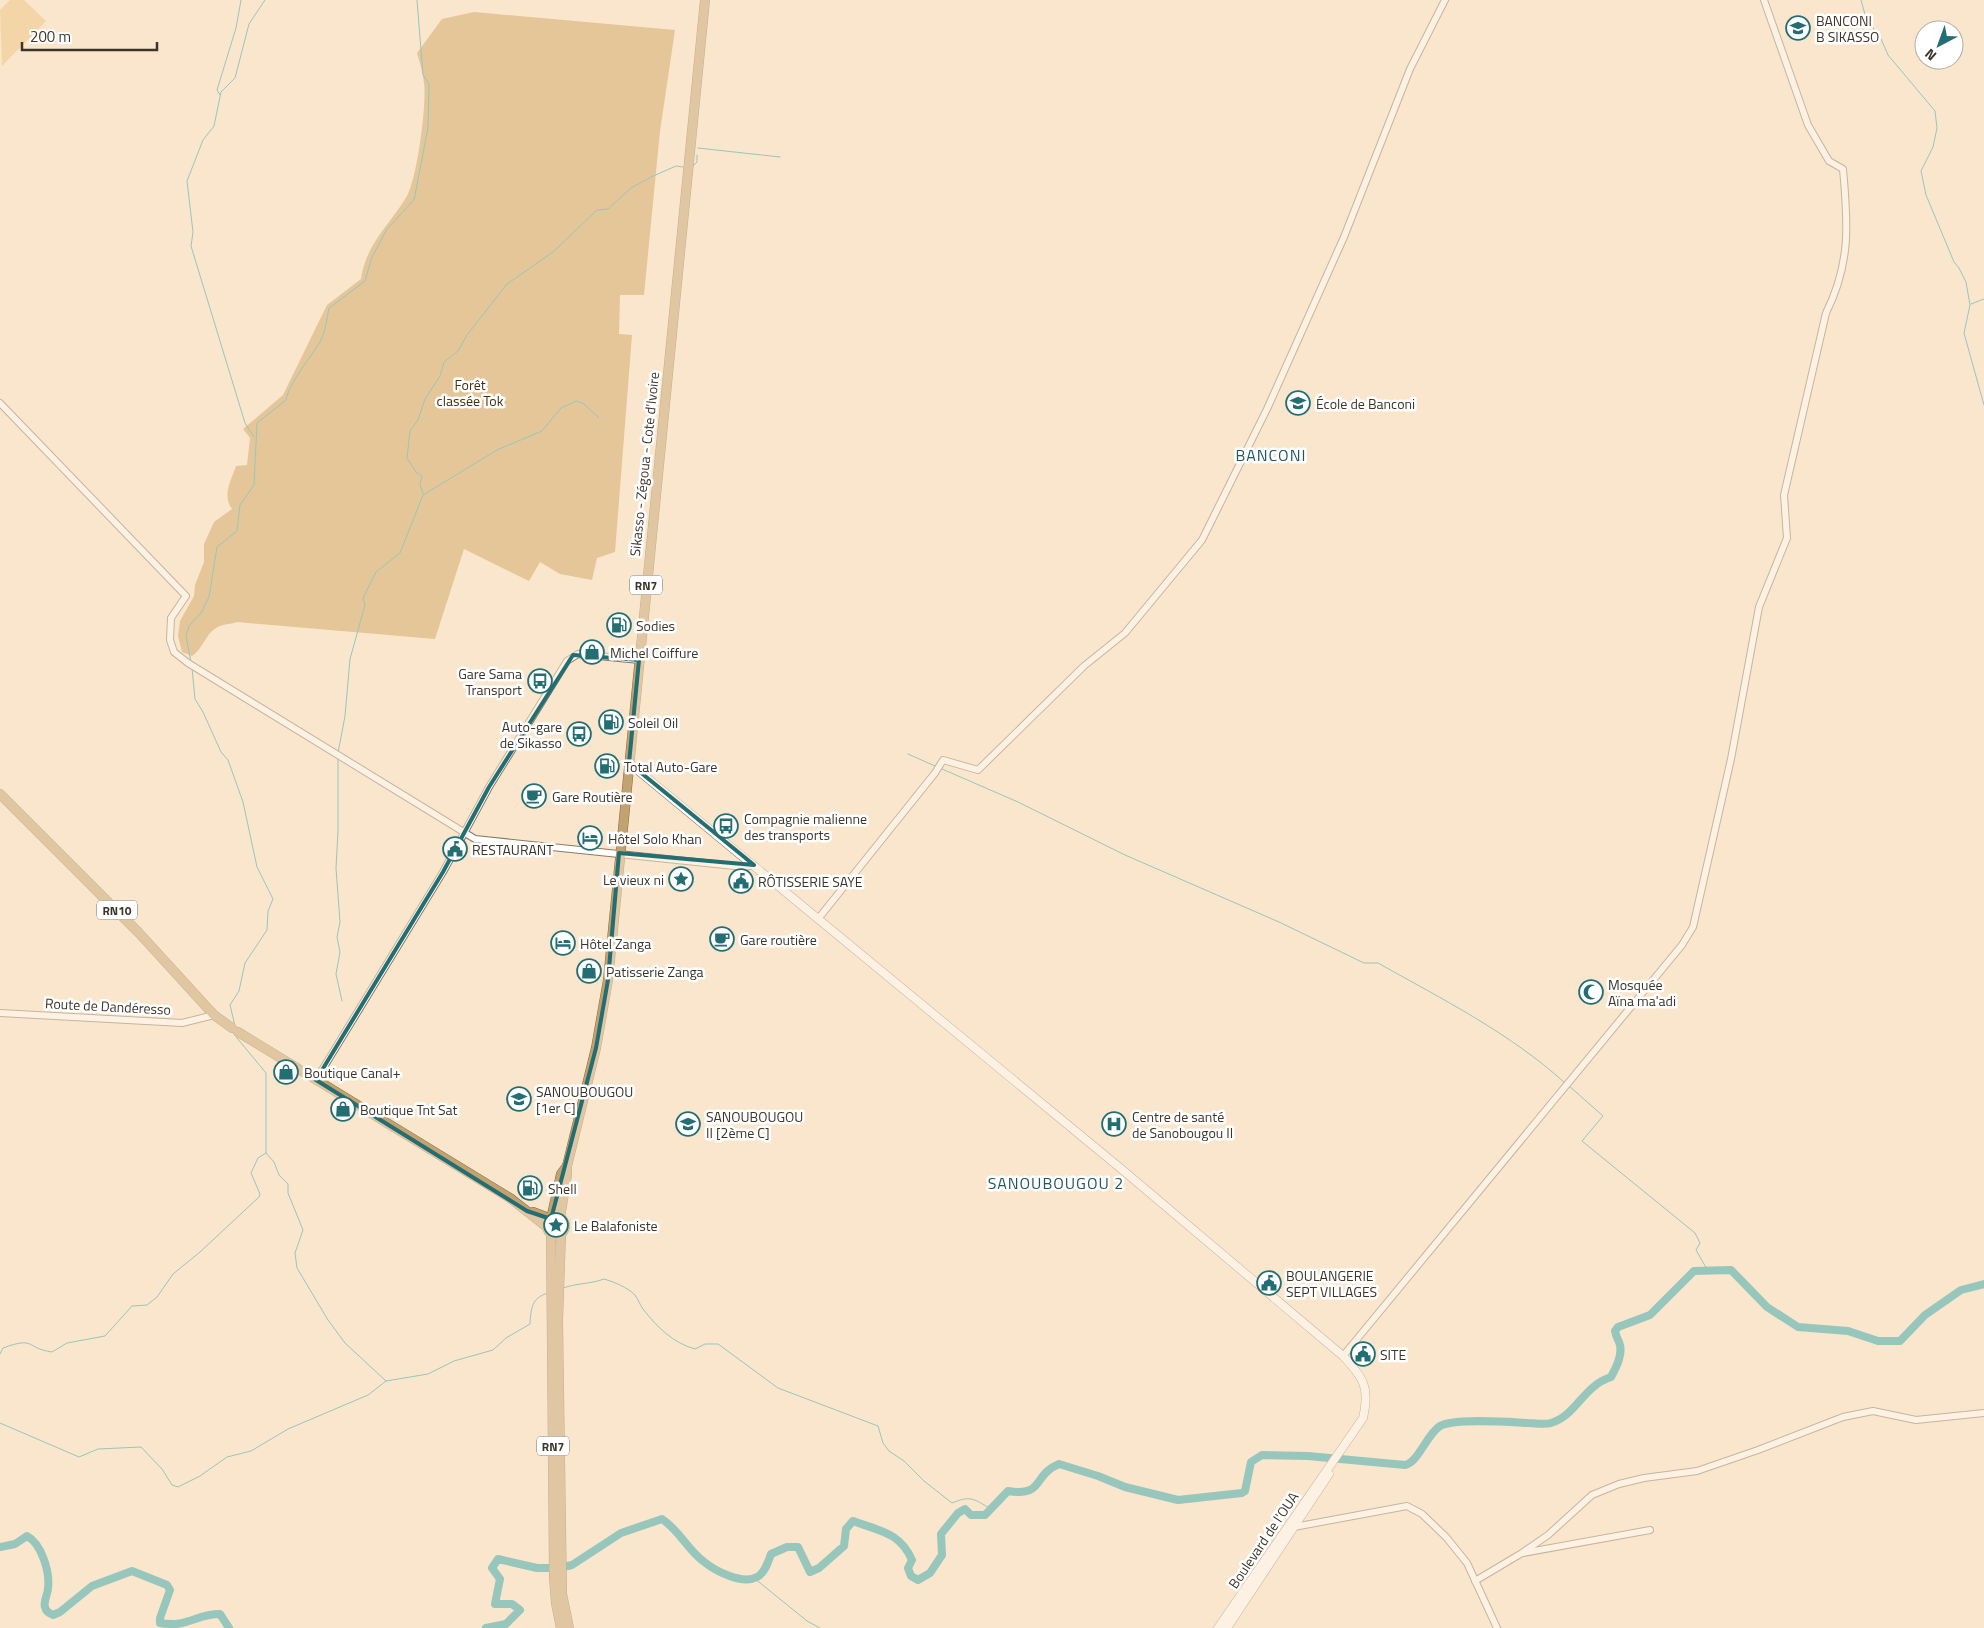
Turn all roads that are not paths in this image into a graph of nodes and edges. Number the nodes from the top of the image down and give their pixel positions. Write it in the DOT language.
graph roads {
  1 [pos="705,0"];
  2 [pos="1445,0"];
  3 [pos="1764,0"];
  4 [pos="0,403"];
  5 [pos="639,660"];
  6 [pos="628,763"];
  7 [pos="0,794"];
  8 [pos="465,833"];
  9 [pos="619,853"];
  10 [pos="754,866"];
  11 [pos="818,919"];
  12 [pos="0,1013"];
  13 [pos="214,1015"];
  14 [pos="316,1080"];
  15 [pos="552,1224"];
  16 [pos="561,1234"];
  17 [pos="554,1284"];
  18 [pos="1343,1356"];
  19 [pos="1984,1413"];
  20 [pos="1291,1525"];
  21 [pos="1650,1530"];
  22 [pos="1522,1553"];
  23 [pos="558,1576"];
  24 [pos="1475,1580"];
  25 [pos="562,1628"];
  26 [pos="569,1628"];
  27 [pos="1218,1628"];
  28 [pos="1226,1628"];
  29 [pos="1497,1628"];
  1 -- 5 [label="highway, Sikasso - Zégoua - Cote d'Ivoire / RN7"];
  2 -- 11 [label="street"];
  3 -- 18 [label="street"];
  4 -- 8 [label="street"];
  5 -- 6 [label="highway, Sikasso - Zégoua - Cote d'Ivoire / RN7"];
  5 -- 8 [label="street"];
  6 -- 9 [label="highway, Sikasso - Zégoua - Cote d'Ivoire / RN7"];
  6 -- 10 [label="main road, Boulevard de l'OUA"];
  7 -- 13 [label="highway, RN10"];
  8 -- 9 [label="street"];
  8 -- 14 [label="street"];
  9 -- 10 [label="street"];
  9 -- 15 [label="highway, Sikasso - Zégoua - Cote d'Ivoire / RN7"];
  10 -- 11 [label="main road, Boulevard de l'OUA"];
  11 -- 18 [label="main road, Boulevard de l'OUA"];
  12 -- 13 [label="street, Route de Dandéresso"];
  13 -- 14 [label="highway, RN10"];
  14 -- 15 [label="highway, RN10"];
  15 -- 16 [label="highway"];
  15 -- 16 [label="highway, RN7"];
  15 -- 17 [label="highway, RN7"];
  16 -- 17 [label="highway, RN7"];
  17 -- 23 [label="highway, RN7"];
  18 -- 20 [label="main road, Boulevard de l'OUA"];
  19 -- 22 [label="street"];
  20 -- 24 [label="street"];
  20 -- 27 [label="main road, Boulevard de l'OUA"];
  20 -- 28 [label="main road"];
  21 -- 22 [label="street"];
  22 -- 24 [label="street"];
  23 -- 25 [label="highway, RN7"];
  23 -- 26 [label="highway, RN7"];
  24 -- 29 [label="street"];
}
